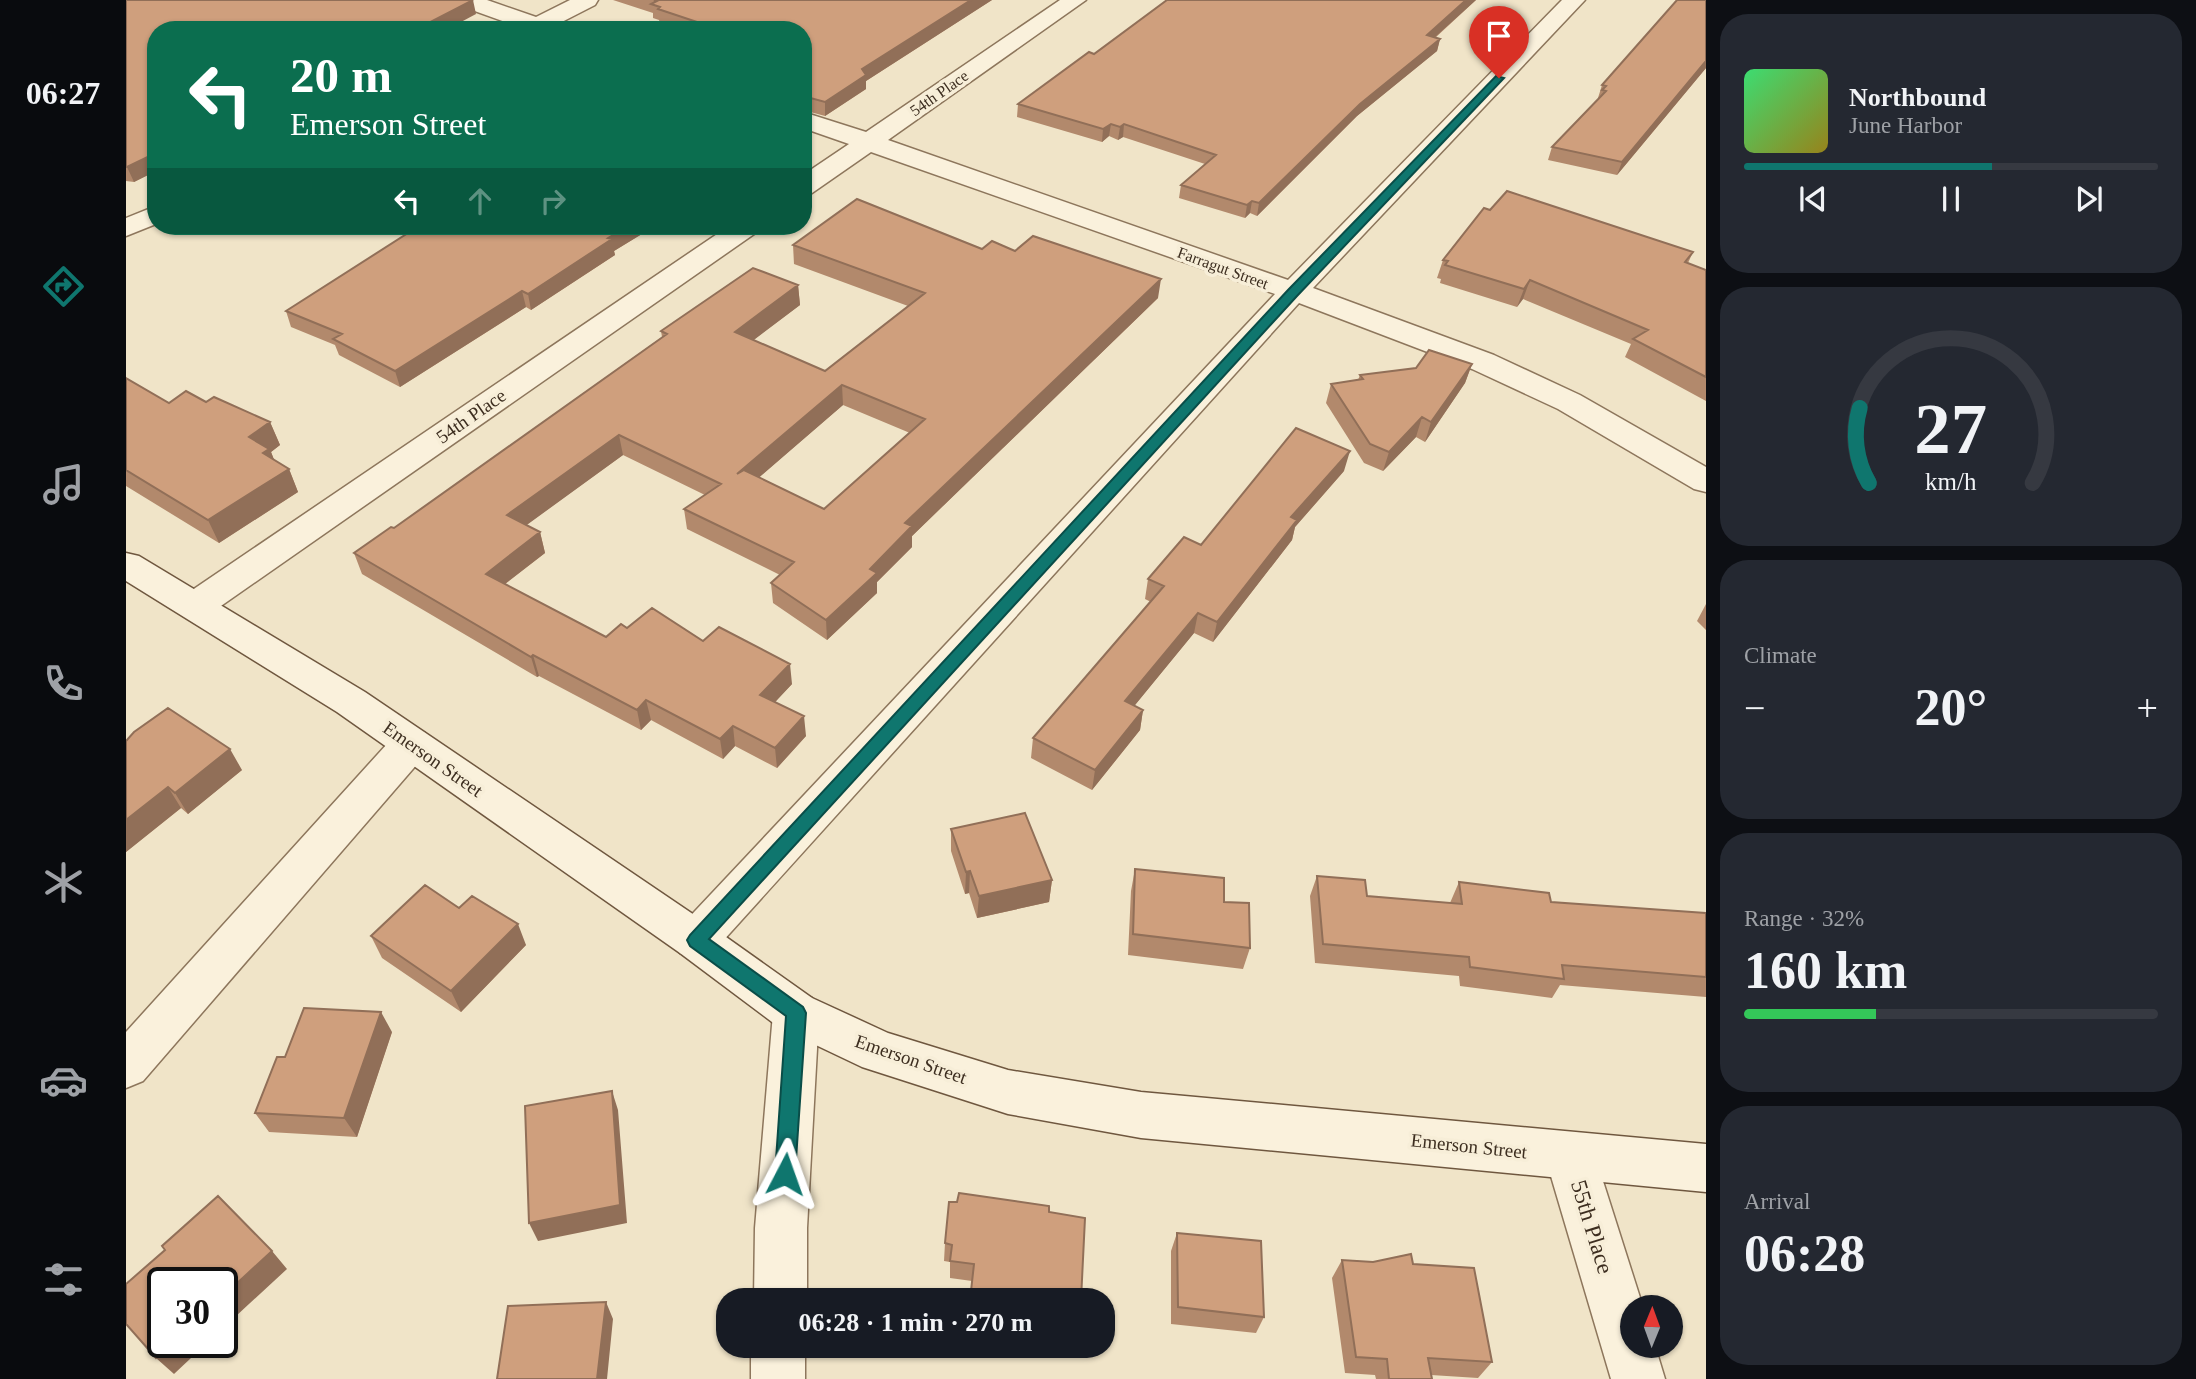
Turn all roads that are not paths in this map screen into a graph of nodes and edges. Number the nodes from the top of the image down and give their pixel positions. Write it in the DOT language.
graph roads {
  1 [pos="466,0"];
  2 [pos="587,0"];
  3 [pos="1076,0"];
  4 [pos="1574,0"];
  5 [pos="520,21"];
  6 [pos="550,21"];
  7 [pos="812,122"];
  8 [pos="869,142"];
  9 [pos="812,181"];
  10 [pos="147,218"];
  11 [pos="126,228"];
  12 [pos="734,235"];
  13 [pos="1292,293"];
  14 [pos="1706,481"];
  15 [pos="126,565"];
  16 [pos="195,606"];
  17 [pos="411,744"];
  18 [pos="696,940"];
  19 [pos="796,1013"];
  20 [pos="126,1066"];
  21 [pos="1570,1156"];
  22 [pos="1706,1168"];
  23 [pos="780,1288"];
  24 [pos="778,1358"];
  25 [pos="778,1379"];
  26 [pos="1638,1379"];
  1 -- 5 [label="street"];
  2 -- 6 [label="street"];
  3 -- 8 [label="street, 54th Place"];
  4 -- 13 [label="street"];
  7 -- 8 [label="street, Farragut Street"];
  8 -- 9 [label="street, 54th Place"];
  8 -- 13 [label="street, Farragut Street"];
  10 -- 11 [label="street"];
  12 -- 16 [label="street, 54th Place"];
  13 -- 14 [label="street, Farragut Street"];
  13 -- 18 [label="street"];
  15 -- 16 [label="street, Emerson Street"];
  16 -- 17 [label="street, Emerson Street"];
  17 -- 18 [label="street, Emerson Street"];
  17 -- 20 [label="street"];
  18 -- 19 [label="street, Emerson Street"];
  19 -- 21 [label="street, Emerson Street"];
  19 -- 23 [label="street"];
  21 -- 22 [label="street, Emerson Street"];
  21 -- 26 [label="street, 55th Place"];
  24 -- 25 [label="street"];
}
